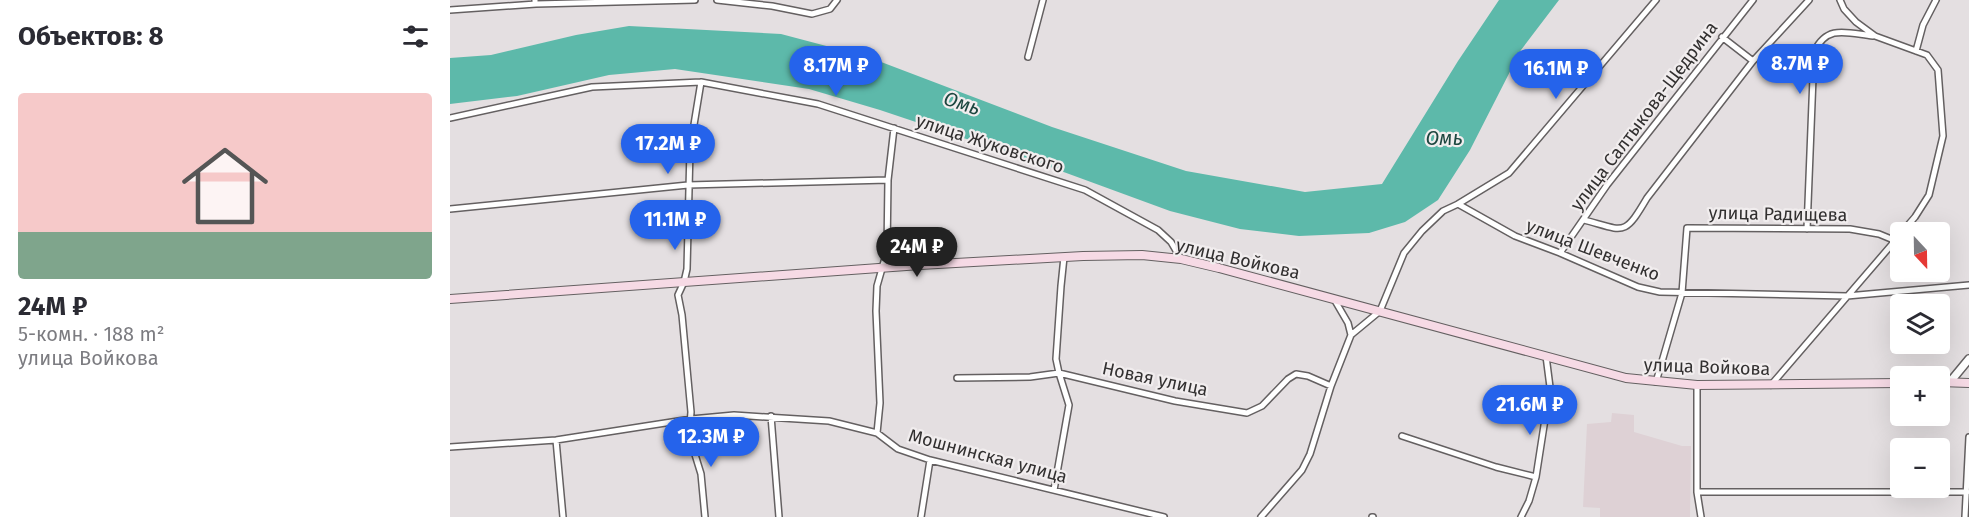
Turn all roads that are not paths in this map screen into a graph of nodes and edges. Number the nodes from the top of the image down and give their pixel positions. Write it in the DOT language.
graph roads {
  1 [pos="695,0"];
  2 [pos="717,0"];
  3 [pos="837,0"];
  4 [pos="1043,0"];
  5 [pos="1656,0"];
  6 [pos="1753,0"];
  7 [pos="1809,0"];
  8 [pos="1840,0"];
  9 [pos="1936,0"];
  10 [pos="535,1"];
  11 [pos="450,10"];
  12 [pos="1875,36"];
  13 [pos="1722,37"];
  14 [pos="1918,51"];
  15 [pos="1028,57"];
  16 [pos="1753,60"];
  17 [pos="701,82"];
  18 [pos="450,118"];
  19 [pos="894,128"];
  20 [pos="888,180"];
  21 [pos="688,185"];
  22 [pos="1458,204"];
  23 [pos="450,209"];
  24 [pos="1584,220"];
  25 [pos="1911,222"];
  26 [pos="1807,229"];
  27 [pos="1890,239"];
  28 [pos="1890,248"];
  29 [pos="1560,253"];
  30 [pos="1064,257"];
  31 [pos="1181,259"];
  32 [pos="883,268"];
  33 [pos="684,282"];
  34 [pos="1969,285"];
  35 [pos="1682,293"];
  36 [pos="1846,296"];
  37 [pos="1333,298"];
  38 [pos="450,299"];
  39 [pos="1380,311"];
  40 [pos="1351,335"];
  41 [pos="1546,356"];
  42 [pos="1969,358"];
  43 [pos="1059,373"];
  44 [pos="957,378"];
  45 [pos="1656,382"];
  46 [pos="1950,382"];
  47 [pos="1890,383"];
  48 [pos="1969,383"];
  49 [pos="1697,385"];
  50 [pos="1771,385"];
  51 [pos="1331,386"];
  52 [pos="771,416"];
  53 [pos="691,419"];
  54 [pos="877,433"];
  55 [pos="1402,436"];
  56 [pos="1969,437"];
  57 [pos="556,441"];
  58 [pos="450,447"];
  59 [pos="930,460"];
  60 [pos="1536,477"];
  61 [pos="1054,490"];
  62 [pos="1697,492"];
  63 [pos="1967,492"];
  64 [pos="563,517"];
  65 [pos="705,517"];
  66 [pos="779,517"];
  67 [pos="921,517"];
  68 [pos="1164,517"];
  69 [pos="1261,517"];
  70 [pos="1521,517"];
  71 [pos="1701,517"];
  72 [pos="1965,517"];
  1 -- 10 [label="street"];
  2 -- 3 [label="street"];
  4 -- 15 [label="street"];
  5 -- 22 [label="street"];
  6 -- 13 [label="street, улица Салтыкова-Щедрина"];
  7 -- 16 [label="street"];
  8 -- 12 [label="street"];
  9 -- 14 [label="street"];
  10 -- 11 [label="street"];
  12 -- 14 [label="street"];
  12 -- 26 [label="street"];
  13 -- 16 [label="street"];
  13 -- 24 [label="street, улица Салтыкова-Щедрина"];
  14 -- 25 [label="street"];
  16 -- 24 [label="street"];
  17 -- 18 [label="street, улица Жуковского"];
  17 -- 19 [label="street, улица Жуковского"];
  17 -- 21 [label="street"];
  19 -- 20 [label="street"];
  19 -- 31 [label="street, улица Жуковского"];
  20 -- 21 [label="street"];
  20 -- 32 [label="street"];
  21 -- 23 [label="street"];
  21 -- 33 [label="street"];
  22 -- 29 [label="street, улица Шевченко"];
  22 -- 39 [label="street"];
  24 -- 29 [label="street, улица Салтыкова-Щедрина"];
  26 -- 27 [label="street, улица Радищева"];
  26 -- 35 [label="street, улица Радищева"];
  28 -- 36 [label="street"];
  29 -- 35 [label="street, улица Шевченко"];
  30 -- 31 [label="main road, улица Войкова"];
  30 -- 32 [label="main road, улица Войкова"];
  30 -- 43 [label="street"];
  31 -- 37 [label="main road, улица Войкова"];
  32 -- 33 [label="main road, улица Войкова"];
  32 -- 54 [label="street"];
  33 -- 38 [label="main road, улица Войкова"];
  33 -- 53 [label="street"];
  34 -- 36 [label="street, улица Шевченко"];
  35 -- 36 [label="street, улица Шевченко"];
  35 -- 45 [label="street"];
  36 -- 50 [label="street"];
  37 -- 39 [label="main road, улица Войкова"];
  37 -- 40 [label="street"];
  39 -- 40 [label="street"];
  39 -- 41 [label="main road, улица Войкова"];
  40 -- 51 [label="street"];
  41 -- 45 [label="main road, улица Войкова"];
  41 -- 60 [label="street"];
  42 -- 46 [label="street"];
  43 -- 44 [label="street, Новая улица"];
  43 -- 51 [label="street, Новая улица"];
  43 -- 61 [label="street"];
  45 -- 49 [label="main road, улица Войкова"];
  46 -- 48 [label="main road"];
  47 -- 50 [label="main road, улица Войкова"];
  49 -- 50 [label="main road, улица Войкова"];
  49 -- 62 [label="street"];
  51 -- 69 [label="street"];
  52 -- 53 [label="street, Мошнинская улица"];
  52 -- 54 [label="street, Мошнинская улица"];
  52 -- 66 [label="street"];
  53 -- 57 [label="street, Мошнинская улица"];
  53 -- 65 [label="street"];
  54 -- 59 [label="street, Мошнинская улица"];
  55 -- 60 [label="street"];
  56 -- 63 [label="street"];
  57 -- 58 [label="street, Мошнинская улица"];
  57 -- 64 [label="street"];
  59 -- 61 [label="street, Мошнинская улица"];
  59 -- 67 [label="street"];
  60 -- 70 [label="street"];
  61 -- 68 [label="street, Мошнинская улица"];
  62 -- 63 [label="street"];
  62 -- 71 [label="street"];
  63 -- 72 [label="street"];
}
